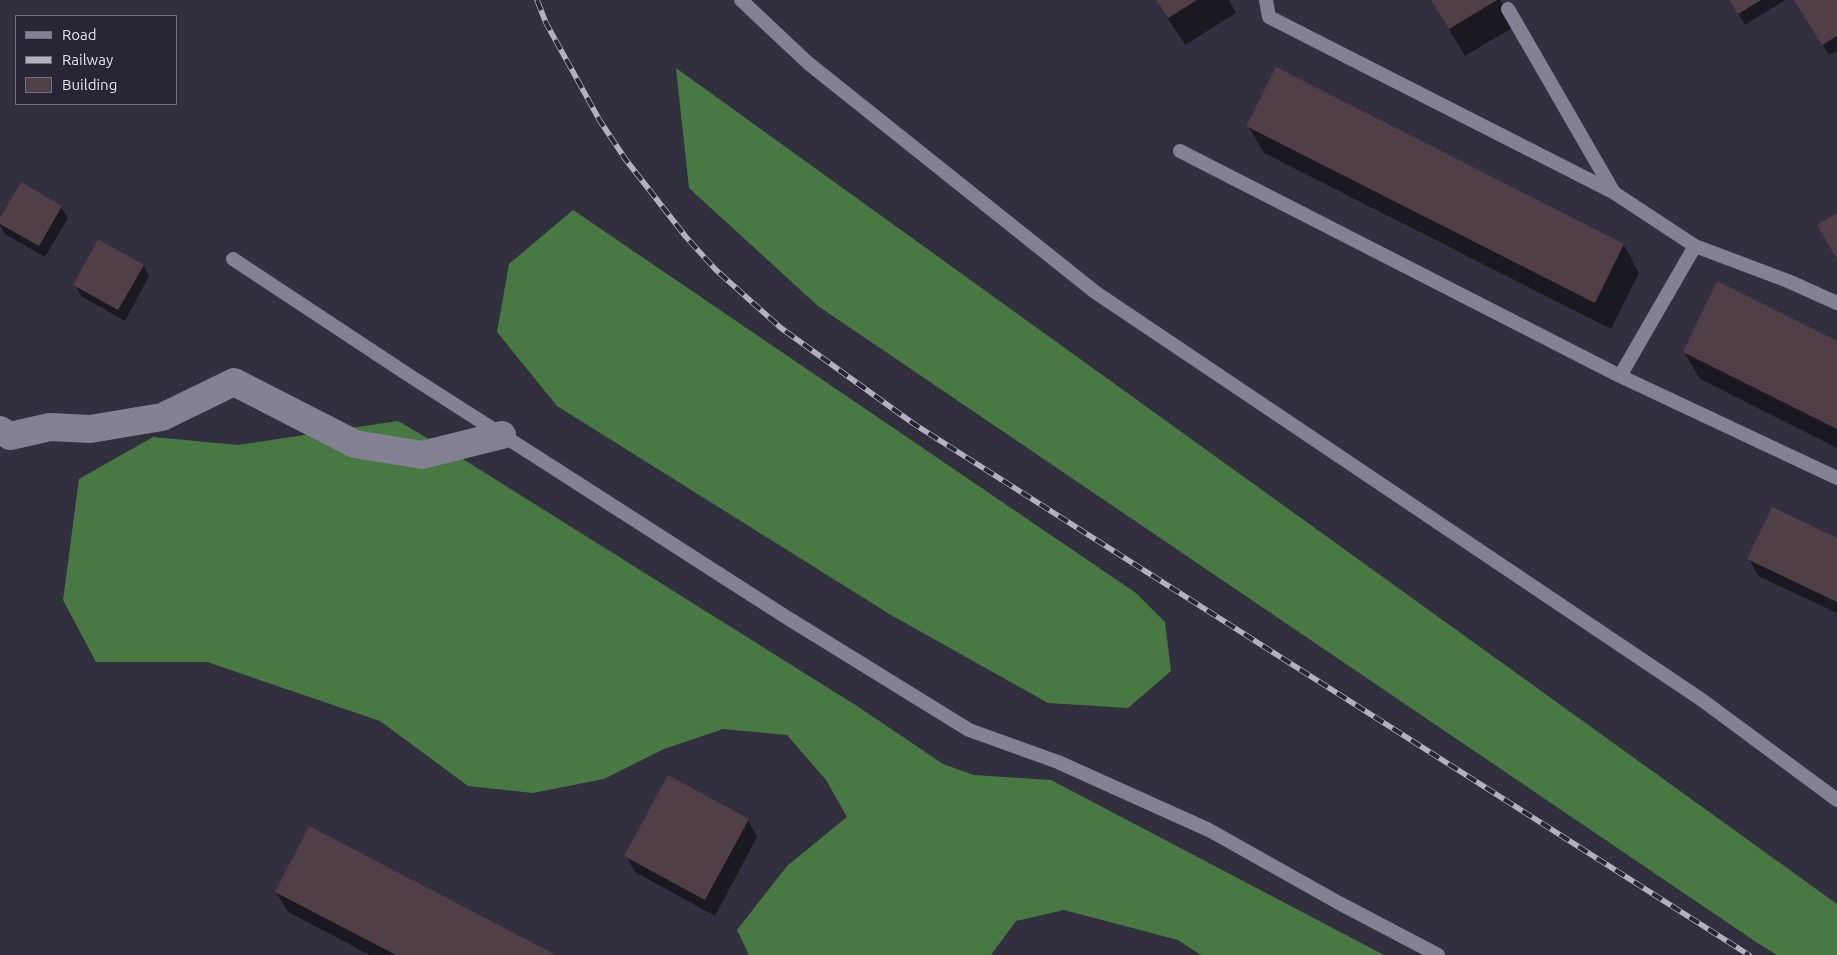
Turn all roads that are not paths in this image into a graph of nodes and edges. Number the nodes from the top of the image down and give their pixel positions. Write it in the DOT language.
graph roads {
  1 [pos="741,0"];
  2 [pos="1258,0"];
  3 [pos="1266,0"];
  4 [pos="1508,9"];
  5 [pos="1269,17"];
  6 [pos="1180,151"];
  7 [pos="1613,192"];
  8 [pos="1695,246"];
  9 [pos="234,259"];
  10 [pos="1837,303"];
  11 [pos="1620,376"];
  12 [pos="5,433"];
  13 [pos="502,435"];
  14 [pos="1837,478"];
  15 [pos="1837,800"];
  16 [pos="1438,955"];
  1 -- 15 [label="lane"];
  2 -- 5 [label="lane"];
  3 -- 5 [label="lane"];
  4 -- 7 [label="lane"];
  5 -- 7 [label="lane"];
  6 -- 11 [label="lane"];
  7 -- 8 [label="lane"];
  8 -- 10 [label="lane"];
  8 -- 11 [label="lane"];
  9 -- 13 [label="lane"];
  11 -- 14 [label="lane"];
  12 -- 13 [label="street"];
  13 -- 16 [label="lane"];
}
